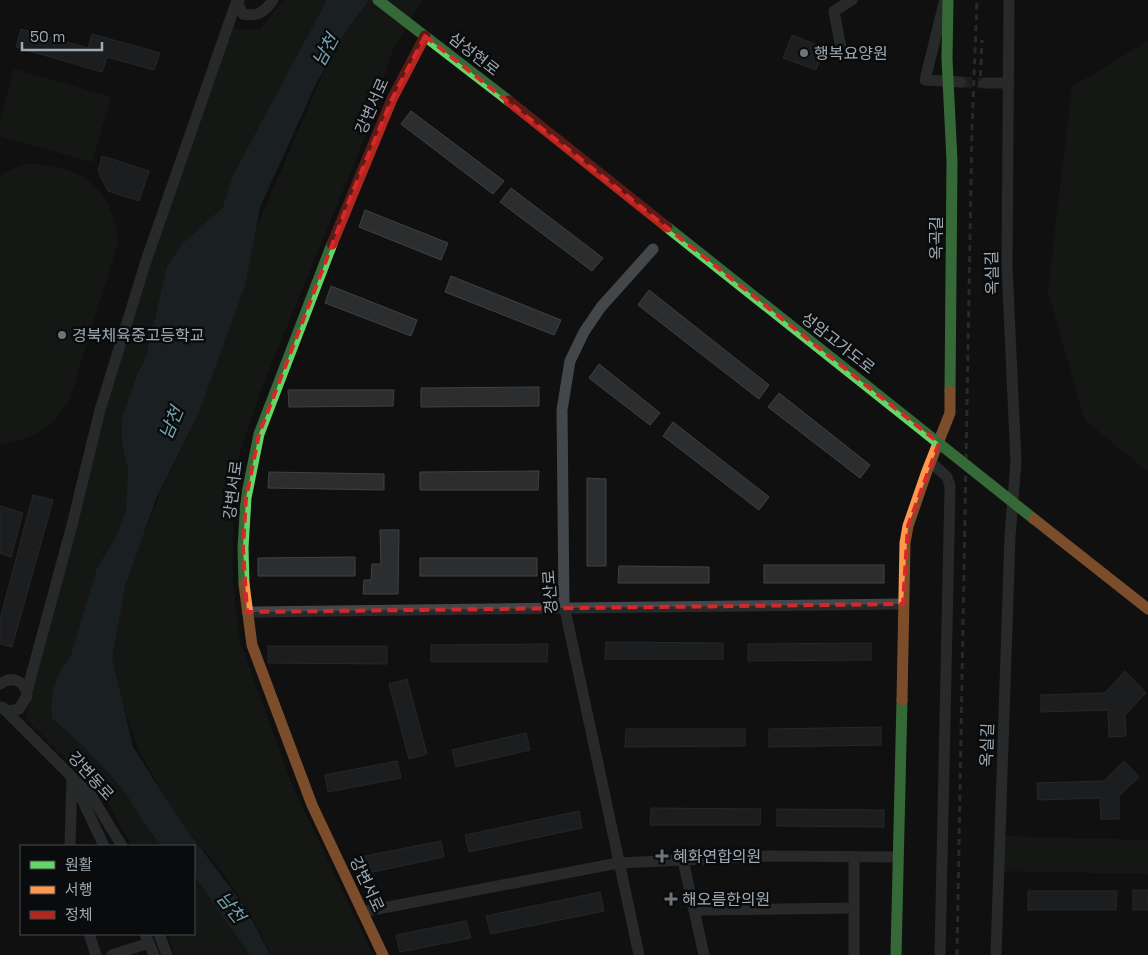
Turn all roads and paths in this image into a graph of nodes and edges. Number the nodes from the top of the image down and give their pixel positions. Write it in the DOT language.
graph roads {
  1 [pos="238,0"];
  2 [pos="273,0"];
  3 [pos="378,0"];
  4 [pos="852,0"];
  5 [pos="944,0"];
  6 [pos="948,0"];
  7 [pos="1009,0"];
  8 [pos="423,35"];
  9 [pos="842,53"];
  10 [pos="955,81"];
  11 [pos="986,83"];
  12 [pos="1010,83"];
  13 [pos="508,101"];
  14 [pos="653,249"];
  15 [pos="929,466"];
  16 [pos="903,604"];
  17 [pos="566,608"];
  18 [pos="1148,609"];
  19 [pos="248,612"];
  20 [pos="32,665"];
  21 [pos="4,681"];
  22 [pos="27,691"];
  23 [pos="23,706"];
  24 [pos="2,708"];
  25 [pos="28,732"];
  26 [pos="72,778"];
  27 [pos="70,845"];
  28 [pos="104,845"];
  29 [pos="121,845"];
  30 [pos="854,857"];
  31 [pos="897,857"];
  32 [pos="683,860"];
  33 [pos="618,863"];
  34 [pos="854,908"];
  35 [pos="694,910"];
  36 [pos="362,912"];
  37 [pos="89,935"];
  38 [pos="159,935"];
  39 [pos="147,938"];
  40 [pos="96,955"];
  41 [pos="112,955"];
  42 [pos="154,955"];
  43 [pos="167,955"];
  44 [pos="383,955"];
  45 [pos="639,955"];
  46 [pos="704,955"];
  47 [pos="854,955"];
  48 [pos="896,955"];
  49 [pos="940,955"];
  50 [pos="996,955"];
  1 -- 2 [label="street"];
  1 -- 20 [label="street"];
  3 -- 8 [label="street, 삼성현로"];
  4 -- 9 [label="street"];
  5 -- 10 [label="street"];
  6 -- 10 [label="street, 옥곡길"];
  7 -- 12 [label="street, 옥실길"];
  8 -- 13 [label="street, 삼성현로"];
  8 -- 19 [label="street, 강변서로"];
  10 -- 15 [label="street, 옥곡길"];
  11 -- 12 [label="street"];
  12 -- 50 [label="street, 옥실길"];
  13 -- 18 [label="street, 성암고가도로, bridge"];
  14 -- 17 [label="street, 경산로"];
  15 -- 16 [label="street, 옥곡길"];
  15 -- 49 [label="street"];
  16 -- 17 [label="street"];
  16 -- 31 [label="street, 옥곡길"];
  17 -- 19 [label="street"];
  17 -- 33 [label="street, 경산로"];
  19 -- 36 [label="street, 강변서로"];
  20 -- 21 [label="street"];
  20 -- 22 [label="street"];
  21 -- 22 [label="street"];
  22 -- 23 [label="street"];
  23 -- 24 [label="street, 강변동로"];
  23 -- 25 [label="street"];
  24 -- 25 [label="street, 강변동로"];
  25 -- 26 [label="street, 강변동로"];
  26 -- 27 [label="street"];
  26 -- 28 [label="street"];
  26 -- 29 [label="street, 강변동로"];
  30 -- 31 [label="street"];
  30 -- 32 [label="street"];
  30 -- 34 [label="street"];
  31 -- 48 [label="street, 옥곡길"];
  32 -- 33 [label="street"];
  32 -- 35 [label="street"];
  33 -- 36 [label="street"];
  33 -- 45 [label="street, 경산로"];
  34 -- 35 [label="street"];
  34 -- 47 [label="street"];
  35 -- 46 [label="street"];
  36 -- 44 [label="street, 강변서로"];
  37 -- 40 [label="street"];
  38 -- 43 [label="street"];
  39 -- 41 [label="street"];
  39 -- 42 [label="street"];
}
